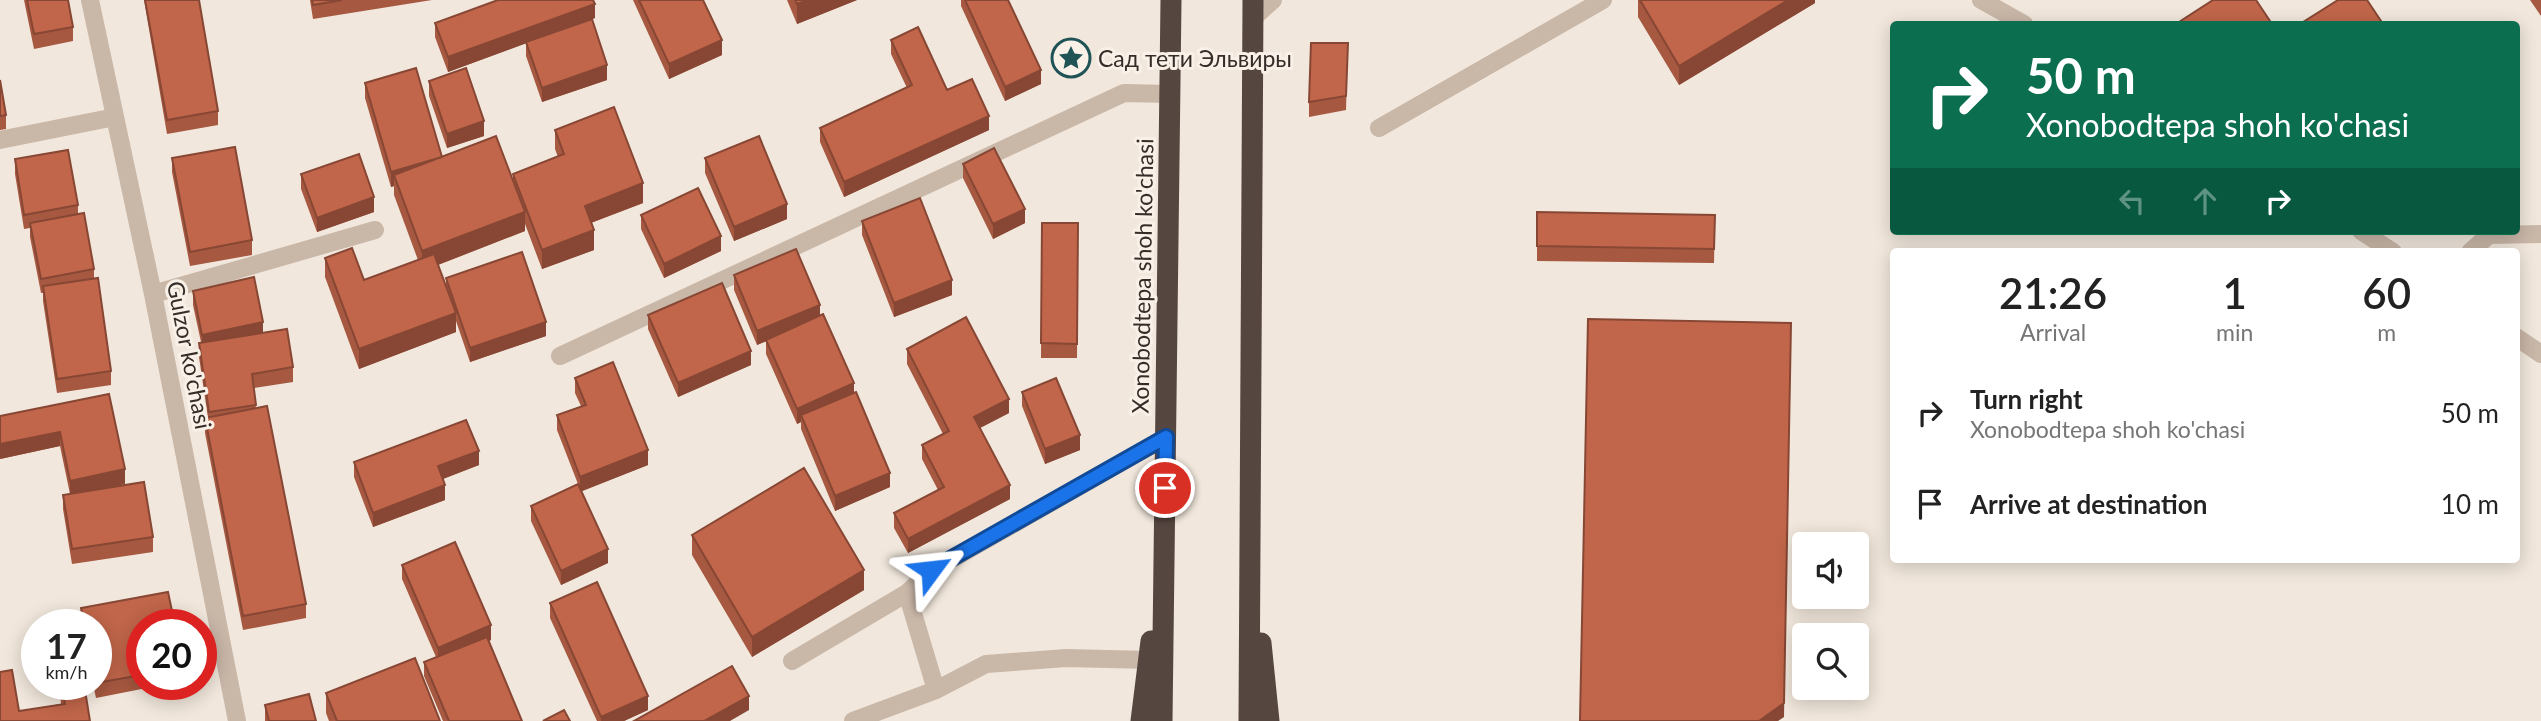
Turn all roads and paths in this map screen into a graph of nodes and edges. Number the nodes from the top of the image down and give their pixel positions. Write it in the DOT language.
graph roads {
  1 [pos="90,0"];
  2 [pos="1171,0"];
  3 [pos="1273,0"];
  4 [pos="1603,0"];
  5 [pos="1981,0"];
  6 [pos="1253,9"];
  7 [pos="2019,21"];
  8 [pos="1171,94"];
  9 [pos="115,117"];
  10 [pos="1379,128"];
  11 [pos="0,140"];
  12 [pos="375,230"];
  13 [pos="2520,234"];
  14 [pos="2541,234"];
  15 [pos="2367,235"];
  16 [pos="2489,235"];
  17 [pos="2387,248"];
  18 [pos="2474,248"];
  19 [pos="153,294"];
  20 [pos="2520,340"];
  21 [pos="2541,354"];
  22 [pos="560,356"];
  23 [pos="1166,437"];
  24 [pos="1250,534"];
  25 [pos="1164,538"];
  26 [pos="906,593"];
  27 [pos="1149,660"];
  28 [pos="792,662"];
  29 [pos="936,690"];
  30 [pos="237,721"];
  31 [pos="853,721"];
  32 [pos="1141,721"];
  33 [pos="1162,721"];
  34 [pos="1249,721"];
  35 [pos="1269,721"];
  1 -- 9 [label="street, Gulzor ko'chasi"];
  2 -- 8 [label="highway, Xonobodtepa shoh ko'chasi"];
  3 -- 6 [label="street"];
  4 -- 10 [label="street"];
  5 -- 7 [label="street"];
  6 -- 24 [label="highway"];
  8 -- 22 [label="street"];
  8 -- 23 [label="highway, Xonobodtepa shoh ko'chasi"];
  9 -- 11 [label="street"];
  9 -- 19 [label="street, Gulzor ko'chasi"];
  12 -- 19 [label="street"];
  13 -- 14 [label="street"];
  15 -- 17 [label="street"];
  16 -- 18 [label="street"];
  19 -- 30 [label="street, Gulzor ko'chasi"];
  20 -- 21 [label="street"];
  23 -- 25 [label="highway, Xonobodtepa shoh ko'chasi"];
  23 -- 26 [label="street"];
  24 -- 34 [label="highway"];
  24 -- 35 [label="highway"];
  25 -- 27 [label="highway"];
  25 -- 33 [label="highway, Xonobodtepa shoh ko'chasi"];
  26 -- 28 [label="street"];
  26 -- 29 [label="street"];
  27 -- 29 [label="street"];
  27 -- 32 [label="highway"];
  29 -- 31 [label="street"];
}
